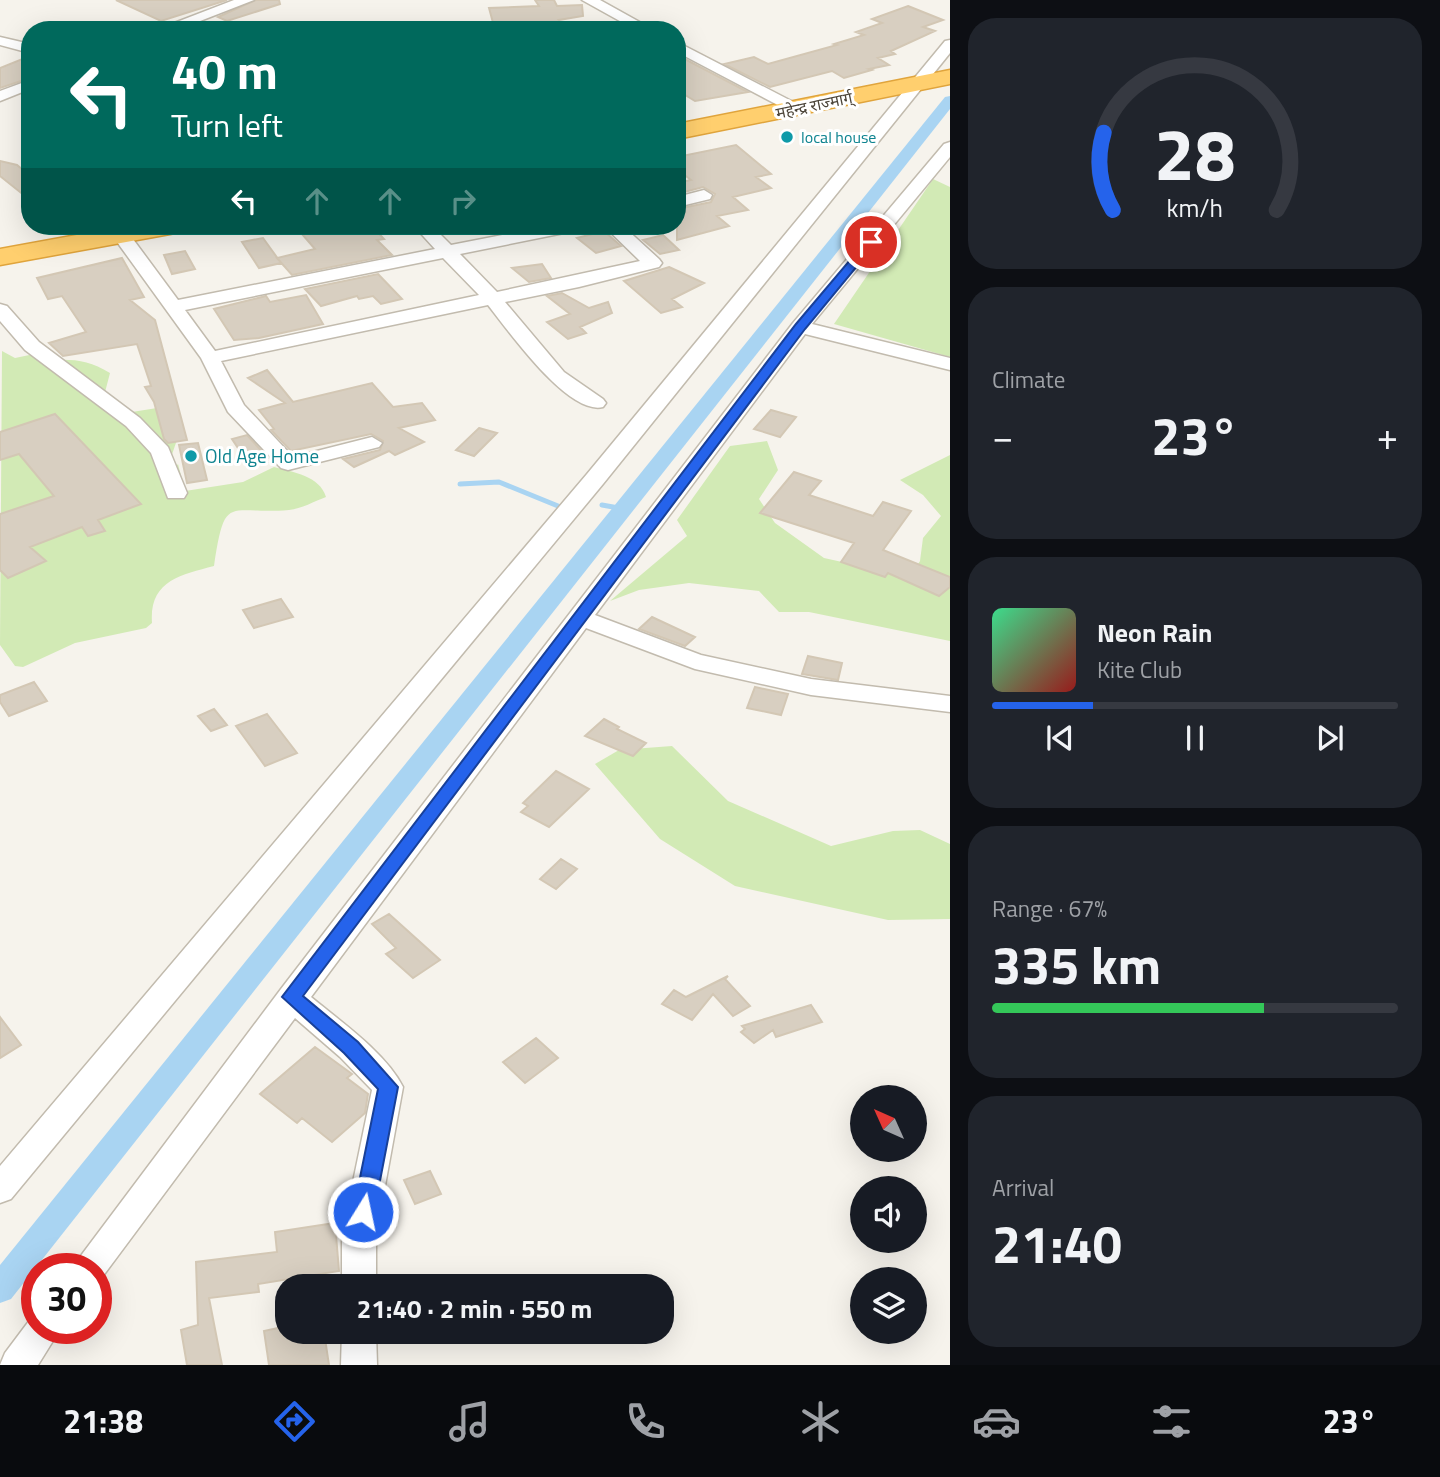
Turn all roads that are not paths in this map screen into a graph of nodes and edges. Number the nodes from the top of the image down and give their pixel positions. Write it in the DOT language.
graph roads {
  1 [pos="247,0"];
  2 [pos="589,0"];
  3 [pos="188,21"];
  4 [pos="630,21"];
  5 [pos="0,41"];
  6 [pos="950,44"];
  7 [pos="21,47"];
  8 [pos="686,51"];
  9 [pos="934,79"];
  10 [pos="21,88"];
  11 [pos="0,96"];
  12 [pos="796,109"];
  13 [pos="686,130"];
  14 [pos="950,147"];
  15 [pos="704,195"];
  16 [pos="686,200"];
  17 [pos="121,235"];
  18 [pos="433,235"];
  19 [pos="527,235"];
  20 [pos="623,235"];
  21 [pos="449,250"];
  22 [pos="0,257"];
  23 [pos="492,298"];
  24 [pos="173,307"];
  25 [pos="0,310"];
  26 [pos="800,327"];
  27 [pos="210,358"];
  28 [pos="950,364"];
  29 [pos="596,403"];
  30 [pos="372,443"];
  31 [pos="176,494"];
  32 [pos="582,618"];
  33 [pos="950,704"];
  34 [pos="291,997"];
  35 [pos="0,1189"];
  36 [pos="100,1253"];
  37 [pos="359,1274"];
  38 [pos="32,1344"];
  39 [pos="359,1344"];
  40 [pos="17,1365"];
  41 [pos="359,1365"];
  1 -- 3 [label="street"];
  2 -- 4 [label="street"];
  5 -- 7 [label="street"];
  6 -- 9 [label="street"];
  8 -- 12 [label="street"];
  9 -- 12 [label="highway, महेन्द्र राज्मार्ग्"];
  9 -- 35 [label="street"];
  10 -- 11 [label="street"];
  12 -- 13 [label="highway, महेन्द्र राज्मार्ग्"];
  14 -- 26 [label="street"];
  15 -- 16 [label="street"];
  17 -- 22 [label="highway"];
  17 -- 24 [label="street"];
  18 -- 21 [label="street"];
  19 -- 21 [label="street"];
  20 -- 23 [label="street"];
  21 -- 23 [label="street"];
  21 -- 24 [label="street"];
  23 -- 27 [label="street"];
  23 -- 29 [label="street"];
  24 -- 27 [label="street"];
  25 -- 31 [label="street"];
  26 -- 28 [label="street"];
  26 -- 32 [label="street"];
  27 -- 30 [label="street"];
  32 -- 33 [label="street"];
  32 -- 34 [label="street"];
  34 -- 36 [label="street"];
  34 -- 37 [label="street"];
  38 -- 40 [label="street"];
  39 -- 41 [label="street"];
}
